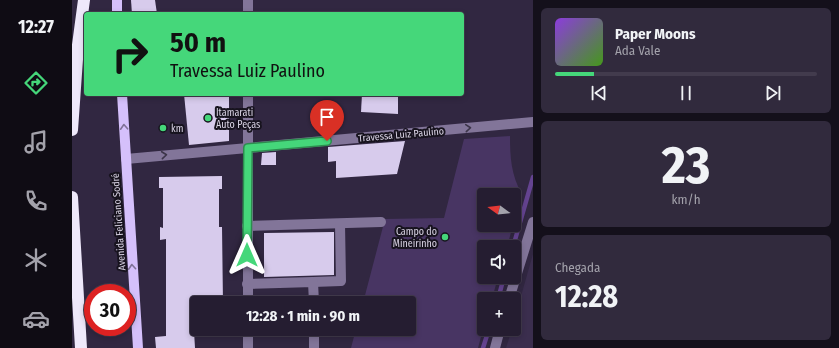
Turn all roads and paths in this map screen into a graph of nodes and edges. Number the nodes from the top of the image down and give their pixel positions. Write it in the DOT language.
graph roads {
  1 [pos="84,0"];
  2 [pos="117,0"];
  3 [pos="248,0"];
  4 [pos="118,12"];
  5 [pos="248,12"];
  6 [pos="122,96"];
  7 [pos="248,96"];
  8 [pos="533,122"];
  9 [pos="72,130"];
  10 [pos="248,148"];
  11 [pos="126,160"];
  12 [pos="72,197"];
  13 [pos="381,222"];
  14 [pos="533,222"];
  15 [pos="340,224"];
  16 [pos="247,226"];
  17 [pos="313,282"];
  18 [pos="247,284"];
  19 [pos="512,292"];
  20 [pos="248,296"];
  21 [pos="314,296"];
  22 [pos="248,336"];
  23 [pos="314,336"];
  24 [pos="498,336"];
  25 [pos="81,348"];
  26 [pos="138,348"];
  27 [pos="248,348"];
  28 [pos="314,348"];
  29 [pos="495,348"];
  1 -- 9 [label="highway"];
  2 -- 4 [label="main road"];
  3 -- 5 [label="street"];
  11 -- 6 [label="main road, Avenida Feliciano Sodré, one-way"];
  7 -- 10 [label="street"];
  10 -- 8 [label="street, Travessa Luiz Paulino, one-way"];
  11 -- 10 [label="street, Travessa Luiz Paulino, one-way"];
  10 -- 16 [label="street"];
  26 -- 11 [label="main road, Avenida Feliciano Sodré, one-way"];
  12 -- 25 [label="highway"];
  13 -- 15 [label="street"];
  14 -- 19 [label="street"];
  15 -- 16 [label="street"];
  15 -- 17 [label="street"];
  16 -- 18 [label="street"];
  17 -- 18 [label="street"];
  17 -- 21 [label="street"];
  18 -- 20 [label="street"];
  22 -- 27 [label="street"];
  23 -- 28 [label="street"];
  24 -- 29 [label="street"];
}
